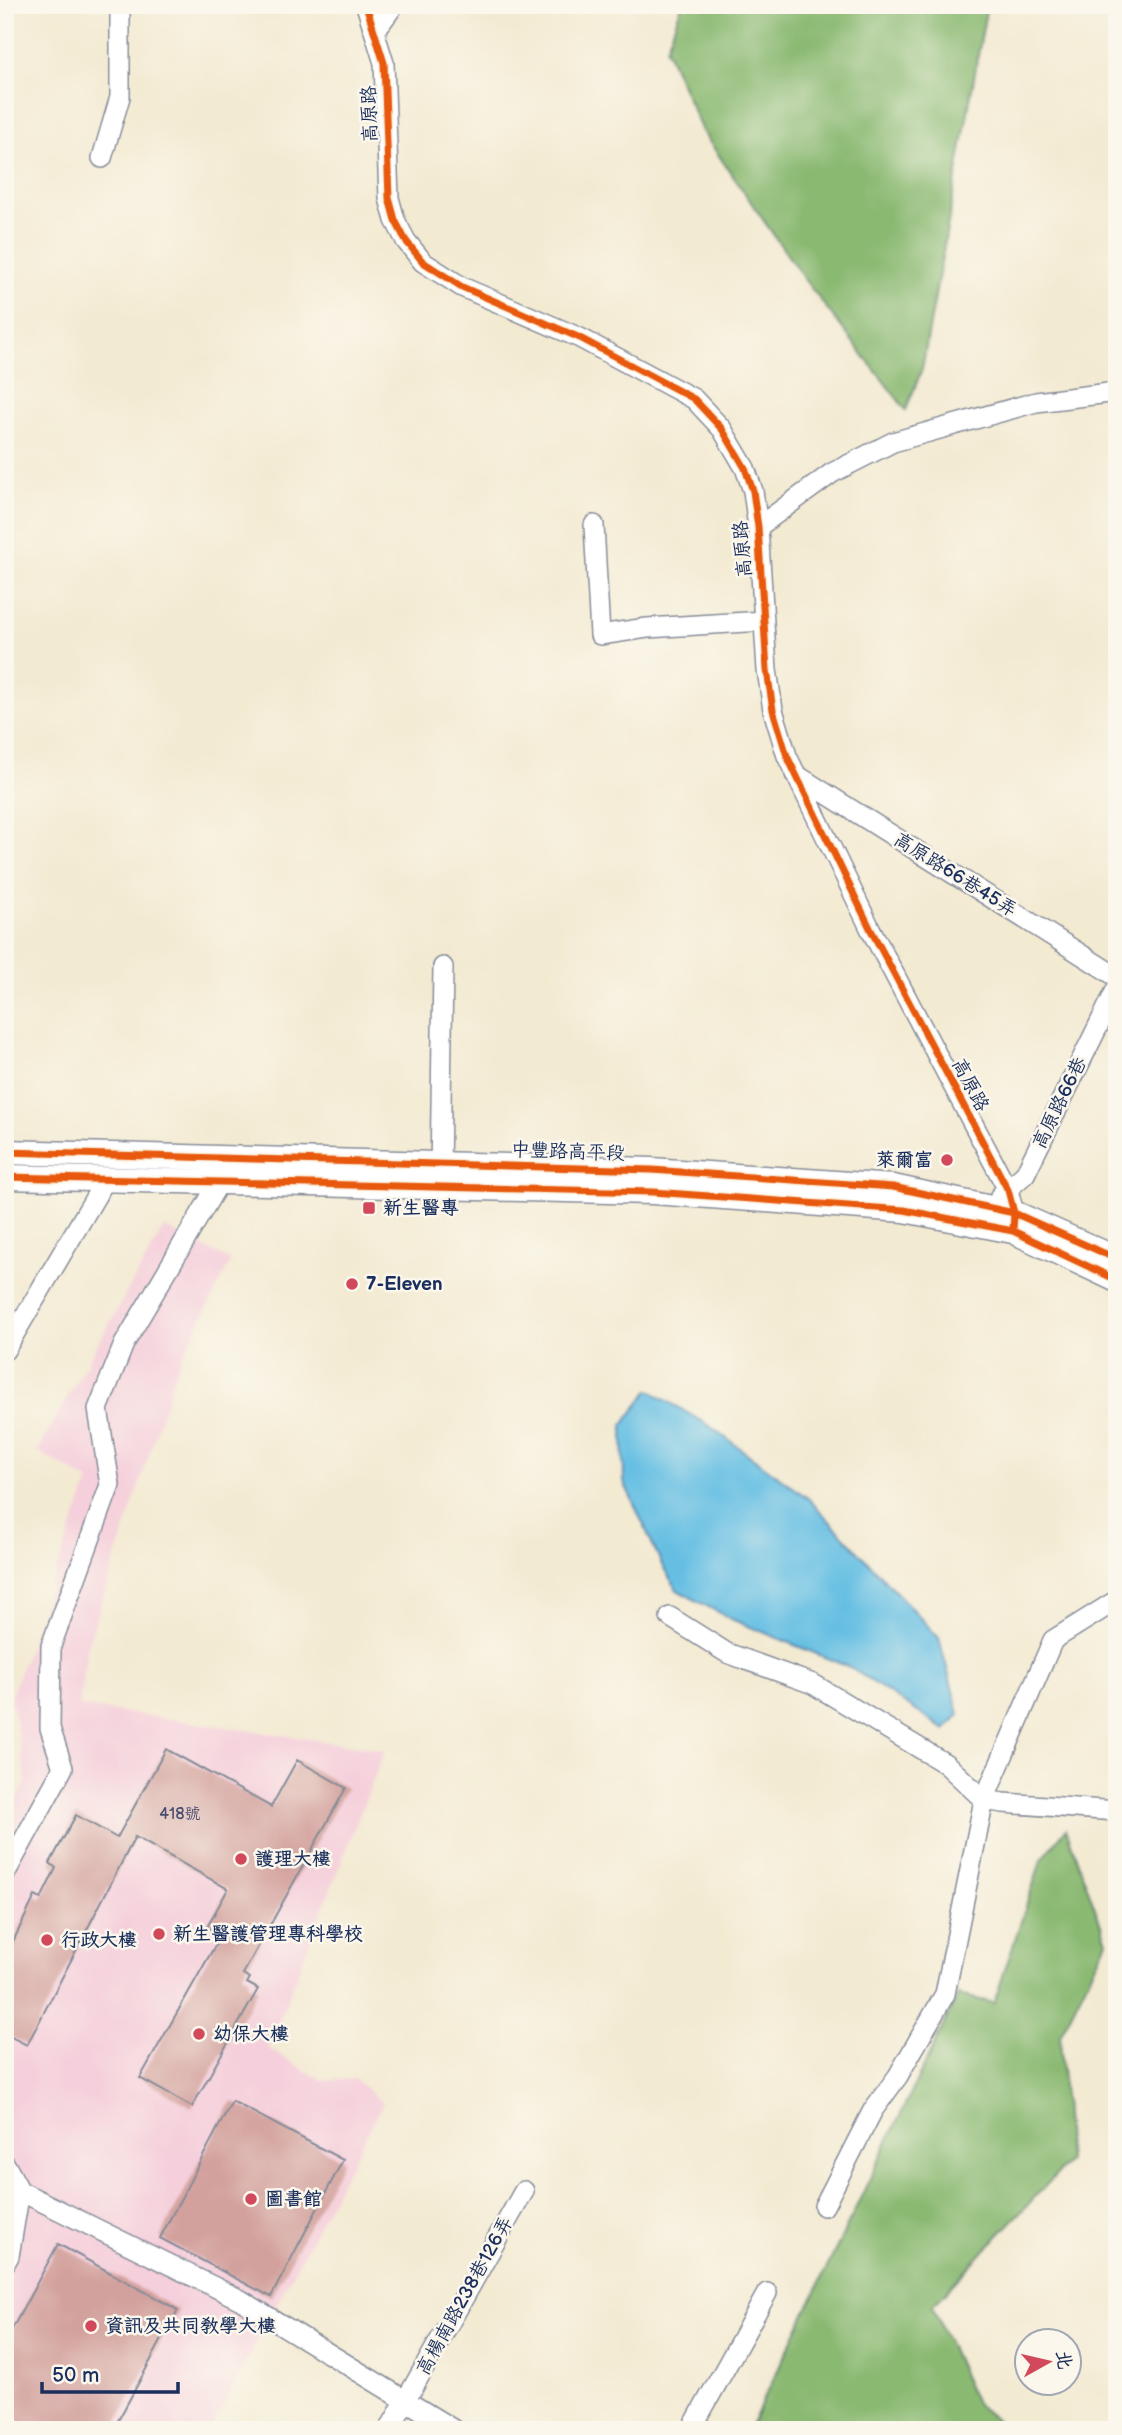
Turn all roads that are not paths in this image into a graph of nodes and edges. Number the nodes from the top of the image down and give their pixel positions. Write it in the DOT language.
graph roads {
  1 [pos="120,5"];
  2 [pos="366,5"];
  3 [pos="394,5"];
  4 [pos="375,31"];
  5 [pos="102,158"];
  6 [pos="1117,393"];
  7 [pos="594,525"];
  8 [pos="758,527"];
  9 [pos="764,621"];
  10 [pos="794,774"];
  11 [pos="443,967"];
  12 [pos="1117,977"];
  13 [pos="1117,988"];
  14 [pos="5,1152"];
  15 [pos="220,1170"];
  16 [pos="440,1175"];
  17 [pos="5,1177"];
  18 [pos="106,1179"];
  19 [pos="1012,1211"];
  20 [pos="1117,1259"];
  21 [pos="1117,1280"];
  22 [pos="5,1350"];
  23 [pos="1117,1600"];
  24 [pos="670,1617"];
  25 [pos="984,1800"];
  26 [pos="1117,1811"];
  27 [pos="5,1874"];
  28 [pos="5,2164"];
  29 [pos="20,2191"];
  30 [pos="524,2191"];
  31 [pos="824,2206"];
  32 [pos="5,2263"];
  33 [pos="766,2293"];
  34 [pos="406,2401"];
  35 [pos="389,2430"];
  36 [pos="454,2430"];
  37 [pos="691,2430"];
  1 -- 5 [label="street"];
  2 -- 4 [label="street, 高原路"];
  3 -- 4 [label="street"];
  4 -- 8 [label="street, 高原路"];
  6 -- 8 [label="street"];
  7 -- 9 [label="street"];
  8 -- 9 [label="street, 高原路"];
  9 -- 10 [label="street, 高原路"];
  10 -- 12 [label="street, 高原路66巷45弄"];
  10 -- 19 [label="street, 高原路"];
  11 -- 16 [label="street"];
  13 -- 19 [label="street, 高原路66巷"];
  14 -- 15 [label="main road, 中豐路高平段"];
  15 -- 16 [label="main road, 中豐路高平段"];
  15 -- 18 [label="main road, 中豐路高平段"];
  15 -- 27 [label="street"];
  16 -- 19 [label="main road, 中豐路高平段"];
  16 -- 19 [label="main road, 中豐路高平段"];
  17 -- 18 [label="main road, 中豐路高平段"];
  18 -- 22 [label="street"];
  19 -- 20 [label="main road, 中豐路高平段"];
  19 -- 21 [label="main road, 中豐路高平段"];
  23 -- 25 [label="street"];
  24 -- 25 [label="street"];
  25 -- 26 [label="street"];
  25 -- 31 [label="street"];
  28 -- 29 [label="street"];
  29 -- 32 [label="street"];
  29 -- 34 [label="street"];
  30 -- 34 [label="street, 高楊南路238巷126弄"];
  33 -- 37 [label="street"];
  34 -- 35 [label="street, 高楊南路238巷126弄"];
  34 -- 36 [label="street"];
}
